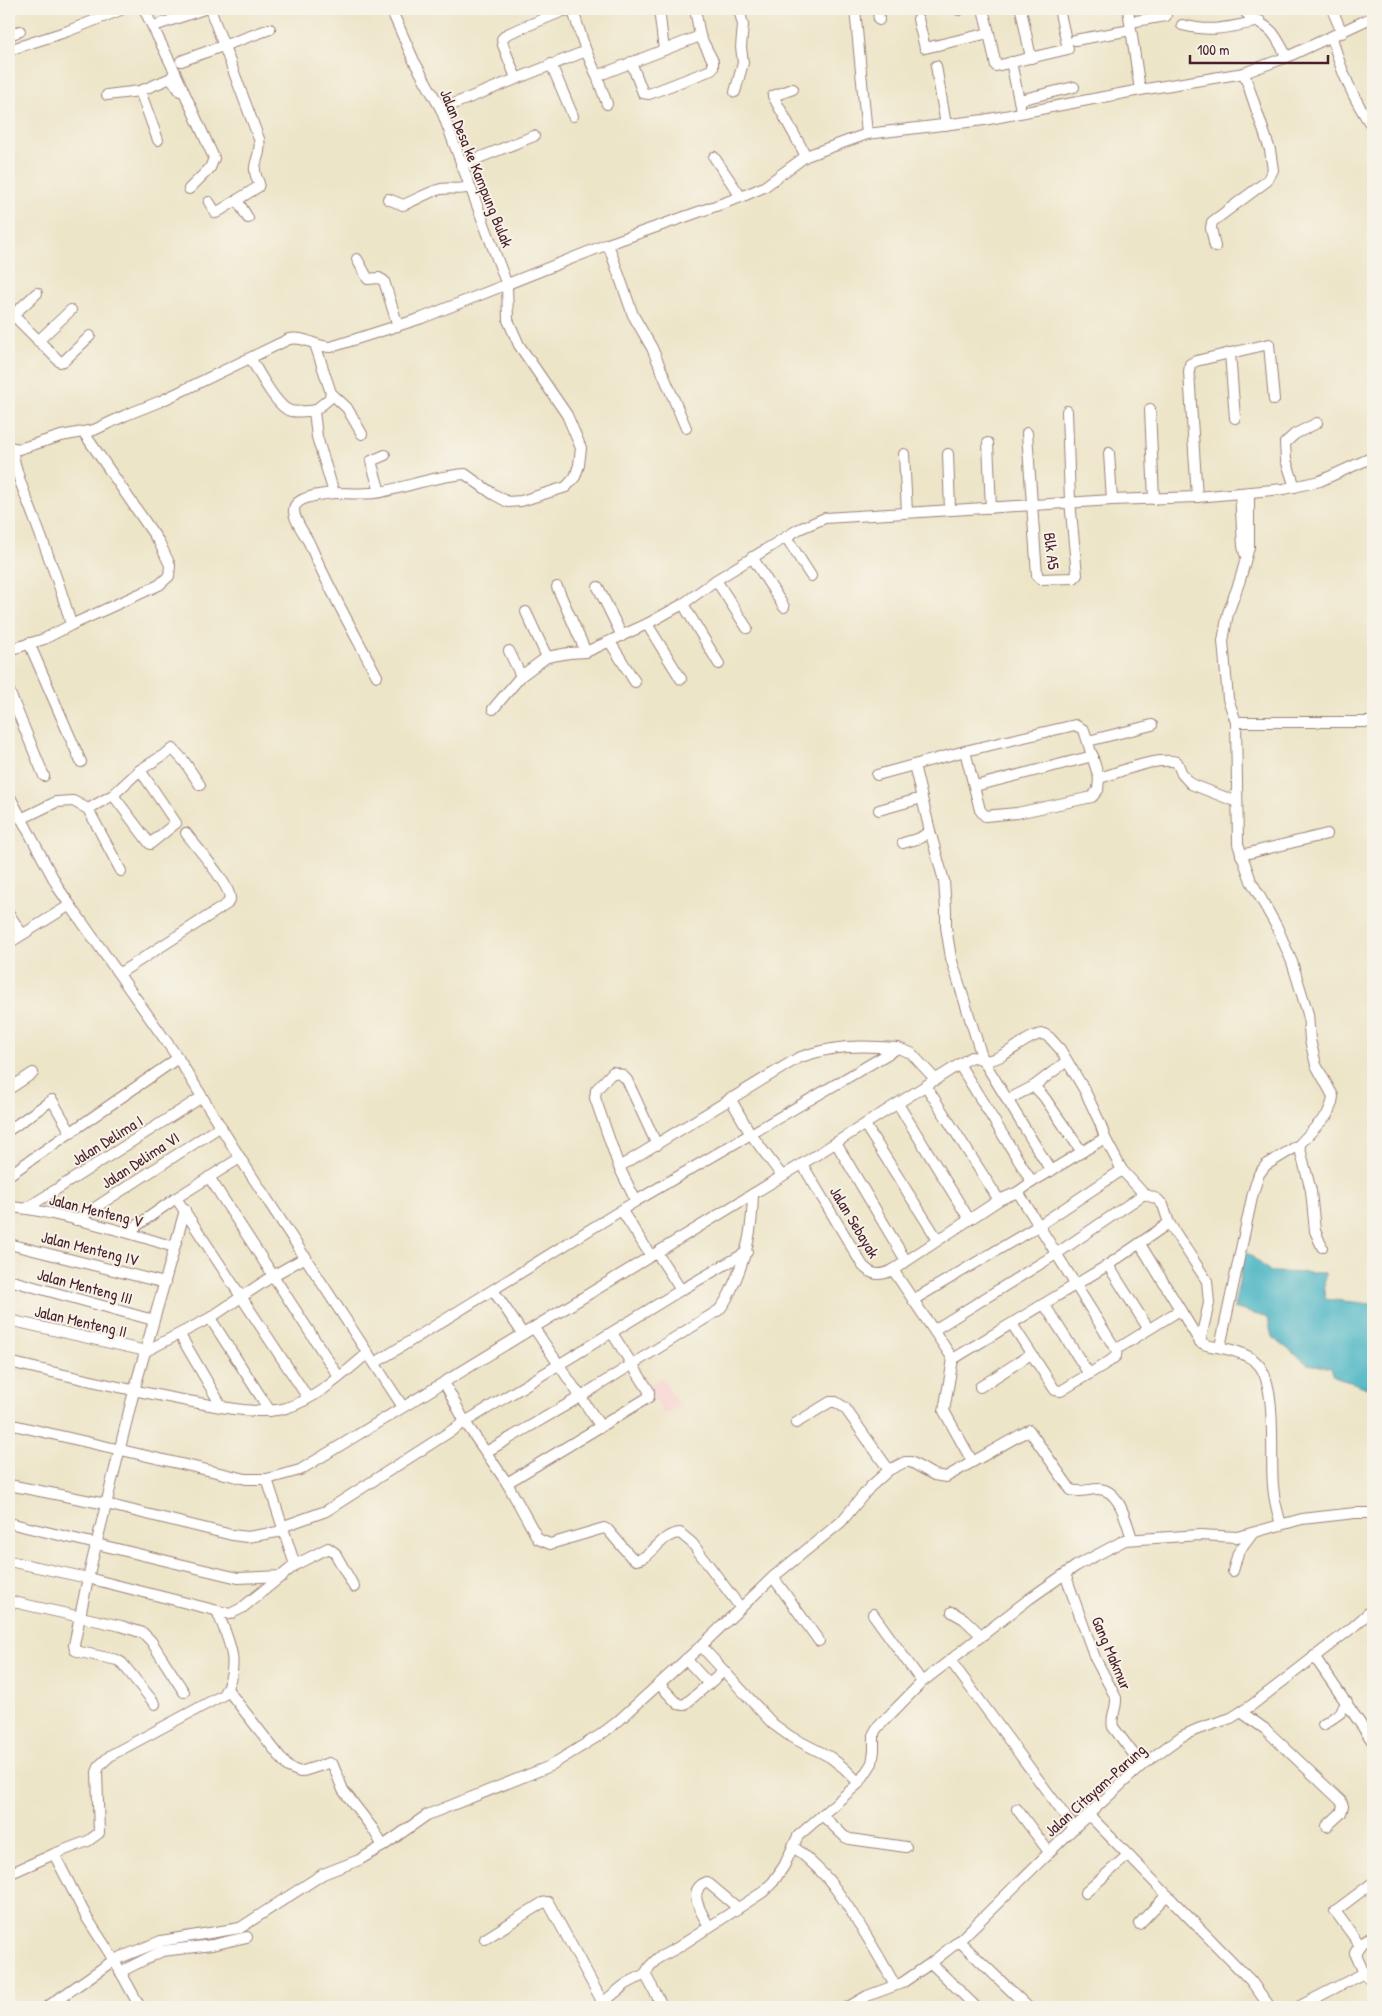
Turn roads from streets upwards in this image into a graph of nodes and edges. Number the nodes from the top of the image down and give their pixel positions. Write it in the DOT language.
graph roads {
  1 [pos="123,9"];
  2 [pos="144,9"];
  3 [pos="204,9"];
  4 [pos="210,9"];
  5 [pos="391,9"];
  6 [pos="659,9"];
  7 [pos="695,9"];
  8 [pos="739,9"];
  9 [pos="855,9"];
  10 [pos="878,9"];
  11 [pos="983,9"];
  12 [pos="1021,9"];
  13 [pos="1059,9"];
  14 [pos="1128,9"];
  15 [pos="1243,9"];
  16 [pos="1332,9"];
  17 [pos="919,13"];
  18 [pos="1166,16"];
  19 [pos="1373,17"];
  20 [pos="879,20"];
  21 [pos="1260,21"];
  22 [pos="160,24"];
  23 [pos="1182,25"];
  24 [pos="1131,26"];
  25 [pos="270,29"];
  26 [pos="20,31"];
  27 [pos="989,33"];
  28 [pos="9,35"];
  29 [pos="1337,35"];
  30 [pos="700,36"];
  31 [pos="1075,40"];
  32 [pos="223,45"];
  33 [pos="9,50"];
  34 [pos="664,50"];
  35 [pos="586,51"];
  36 [pos="1286,56"];
  37 [pos="1031,58"];
  38 [pos="181,61"];
  39 [pos="631,62"];
  40 [pos="1011,62"];
  41 [pos="551,64"];
  42 [pos="936,66"];
  43 [pos="1244,73"];
  44 [pos="173,75"];
  45 [pos="597,76"];
  46 [pos="516,78"];
  47 [pos="1074,87"];
  48 [pos="793,89"];
  49 [pos="1140,90"];
  50 [pos="140,91"];
  51 [pos="735,92"];
  52 [pos="107,95"];
  53 [pos="1019,100"];
  54 [pos="608,104"];
  55 [pos="441,110"];
  56 [pos="1022,113"];
  57 [pos="573,116"];
  58 [pos="946,125"];
  59 [pos="195,126"];
  60 [pos="1373,128"];
  61 [pos="867,134"];
  62 [pos="534,136"];
  63 [pos="158,140"];
  64 [pos="806,156"];
  65 [pos="714,157"];
  66 [pos="460,165"];
  67 [pos="469,187"];
  68 [pos="190,189"];
  69 [pos="741,197"];
  70 [pos="237,200"];
  71 [pos="388,200"];
  72 [pos="209,202"];
  73 [pos="248,218"];
  74 [pos="608,244"];
  75 [pos="1215,247"];
  76 [pos="357,259"];
  77 [pos="507,285"];
  78 [pos="37,292"];
  79 [pos="71,310"];
  80 [pos="11,313"];
  81 [pos="398,326"];
  82 [pos="90,336"];
  83 [pos="38,341"];
  84 [pos="315,344"];
  85 [pos="1230,353"];
  86 [pos="251,359"];
  87 [pos="331,393"];
  88 [pos="1274,400"];
  89 [pos="1150,409"];
  90 [pos="314,411"];
  91 [pos="1068,412"];
  92 [pos="1234,418"];
  93 [pos="1317,424"];
  94 [pos="686,428"];
  95 [pos="84,433"];
  96 [pos="1027,433"];
  97 [pos="362,434"];
  98 [pos="988,443"];
  99 [pos="11,448"];
  100 [pos="1108,453"];
  101 [pos="904,454"];
  102 [pos="948,454"];
  103 [pos="385,455"];
  104 [pos="1373,457"];
  105 [pos="1295,487"];
  106 [pos="380,492"];
  107 [pos="334,493"];
  108 [pos="1244,493"];
  109 [pos="1197,497"];
  110 [pos="1154,499"];
  111 [pos="1112,500"];
  112 [pos="1070,502"];
  113 [pos="1032,505"];
  114 [pos="990,508"];
  115 [pos="950,510"];
  116 [pos="907,512"];
  117 [pos="786,537"];
  118 [pos="752,557"];
  119 [pos="811,576"];
  120 [pos="716,580"];
  121 [pos="557,587"];
  122 [pos="598,587"];
  123 [pos="683,604"];
  124 [pos="784,607"];
  125 [pos="526,612"];
  126 [pos="647,624"];
  127 [pos="71,625"];
  128 [pos="747,628"];
  129 [pos="622,636"];
  130 [pos="610,642"];
  131 [pos="29,643"];
  132 [pos="9,650"];
  133 [pos="508,652"];
  134 [pos="586,652"];
  135 [pos="547,658"];
  136 [pos="719,664"];
  137 [pos="377,676"];
  138 [pos="521,676"];
  139 [pos="681,679"];
  140 [pos="635,682"];
  141 [pos="9,691"];
  142 [pos="493,709"];
  143 [pos="1236,722"];
  144 [pos="1373,722"];
  145 [pos="1152,725"];
  146 [pos="1088,741"];
  147 [pos="965,751"];
  148 [pos="1093,756"];
  149 [pos="81,762"];
  150 [pos="914,765"];
  151 [pos="140,770"];
  152 [pos="877,775"];
  153 [pos="44,776"];
  154 [pos="1099,778"];
  155 [pos="200,785"];
  156 [pos="975,786"];
  157 [pos="9,795"];
  158 [pos="113,795"];
  159 [pos="922,798"];
  160 [pos="1237,802"];
  161 [pos="88,809"];
  162 [pos="879,810"];
  163 [pos="19,815"];
  164 [pos="9,819"];
  165 [pos="930,831"];
  166 [pos="186,833"];
  167 [pos="1327,834"];
  168 [pos="903,843"];
  169 [pos="1241,855"];
  170 [pos="121,871"];
  171 [pos="70,905"];
  172 [pos="9,914"];
  173 [pos="22,934"];
  174 [pos="9,943"];
  175 [pos="120,974"];
  176 [pos="898,1048"];
  177 [pos="178,1058"];
  178 [pos="983,1060"];
  179 [pos="1067,1061"];
  180 [pos="959,1064"];
  181 [pos="33,1073"];
  182 [pos="936,1080"];
  183 [pos="926,1086"];
  184 [pos="1034,1086"];
  185 [pos="9,1089"];
  186 [pos="202,1097"];
  187 [pos="730,1098"];
  188 [pos="1007,1100"];
  189 [pos="898,1104"];
  190 [pos="865,1124"];
  191 [pos="221,1126"];
  192 [pos="9,1130"];
  193 [pos="71,1133"];
  194 [pos="750,1133"];
  195 [pos="1104,1138"];
  196 [pos="836,1142"];
  197 [pos="657,1145"];
  198 [pos="1299,1145"];
  199 [pos="1082,1152"];
  200 [pos="240,1158"];
  201 [pos="802,1164"];
  202 [pos="620,1167"];
  203 [pos="1122,1170"];
  204 [pos="1051,1171"];
  205 [pos="9,1175"];
  206 [pos="782,1176"];
  207 [pos="209,1177"];
  208 [pos="1032,1182"];
  209 [pos="1018,1192"];
  210 [pos="753,1194"];
  211 [pos="1144,1194"];
  212 [pos="176,1198"];
  213 [pos="999,1200"];
  214 [pos="636,1201"];
  215 [pos="9,1204"];
  216 [pos="9,1208"];
  217 [pos="27,1208"];
  218 [pos="185,1210"];
  219 [pos="622,1211"];
  220 [pos="9,1212"];
  221 [pos="969,1219"];
  222 [pos="76,1220"];
  223 [pos="1170,1222"];
  224 [pos="1038,1226"];
  225 [pos="128,1232"];
  226 [pos="938,1240"];
  227 [pos="9,1244"];
  228 [pos="1140,1244"];
  229 [pos="174,1247"];
  230 [pos="1322,1247"];
  231 [pos="747,1252"];
  232 [pos="654,1254"];
  233 [pos="1056,1254"];
  234 [pos="306,1257"];
  235 [pos="906,1261"];
  236 [pos="1108,1265"];
  237 [pos="893,1270"];
  238 [pos="274,1276"];
  239 [pos="9,1280"];
  240 [pos="165,1283"];
  241 [pos="1075,1285"];
  242 [pos="493,1290"];
  243 [pos="681,1290"];
  244 [pos="243,1296"];
  245 [pos="913,1300"];
  246 [pos="1044,1304"];
  247 [pos="1180,1310"];
  248 [pos="210,1318"];
  249 [pos="9,1320"];
  250 [pos="153,1320"];
  251 [pos="1012,1324"];
  252 [pos="534,1328"];
  253 [pos="1148,1328"];
  254 [pos="934,1330"];
  255 [pos="612,1333"];
  256 [pos="180,1334"];
  257 [pos="522,1334"];
  258 [pos="1200,1342"];
  259 [pos="1220,1347"];
  260 [pos="1117,1348"];
  261 [pos="146,1351"];
  262 [pos="368,1353"];
  263 [pos="1031,1354"];
  264 [pos="953,1359"];
  265 [pos="9,1362"];
  266 [pos="375,1363"];
  267 [pos="632,1364"];
  268 [pos="558,1366"];
  269 [pos="1089,1374"];
  270 [pos="339,1377"];
  271 [pos="444,1382"];
  272 [pos="980,1387"];
  273 [pos="132,1390"];
  274 [pos="580,1397"];
  275 [pos="308,1398"];
  276 [pos="222,1407"];
  277 [pos="402,1407"];
  278 [pos="270,1411"];
  279 [pos="465,1422"];
  280 [pos="796,1422"];
  281 [pos="9,1424"];
  282 [pos="600,1427"];
  283 [pos="119,1450"];
  284 [pos="486,1452"];
  285 [pos="972,1461"];
  286 [pos="889,1470"];
  287 [pos="267,1479"];
  288 [pos="507,1483"];
  289 [pos="9,1485"];
  290 [pos="106,1504"];
  291 [pos="1373,1514"];
  292 [pos="9,1523"];
  293 [pos="1280,1524"];
  294 [pos="283,1527"];
  295 [pos="1253,1533"];
  296 [pos="1132,1538"];
  297 [pos="96,1544"];
  298 [pos="9,1561"];
  299 [pos="295,1565"];
  300 [pos="1233,1571"];
  301 [pos="1065,1574"];
  302 [pos="283,1576"];
  303 [pos="773,1577"];
  304 [pos="88,1578"];
  305 [pos="354,1586"];
  306 [pos="9,1601"];
  307 [pos="740,1607"];
  308 [pos="1373,1609"];
  309 [pos="217,1611"];
  310 [pos="952,1612"];
  311 [pos="873,1614"];
  312 [pos="79,1616"];
  313 [pos="982,1636"];
  314 [pos="819,1641"];
  315 [pos="701,1646"];
  316 [pos="1314,1656"];
  317 [pos="686,1660"];
  318 [pos="950,1660"];
  319 [pos="724,1671"];
  320 [pos="922,1682"];
  321 [pos="659,1684"];
  322 [pos="709,1684"];
  323 [pos="226,1689"];
  324 [pos="184,1692"];
  325 [pos="1347,1702"];
  326 [pos="155,1704"];
  327 [pos="1241,1712"];
  328 [pos="1323,1726"];
  329 [pos="1373,1742"];
  330 [pos="1142,1765"];
  331 [pos="859,1783"];
  332 [pos="1017,1810"];
  333 [pos="822,1815"];
  334 [pos="1089,1815"];
  335 [pos="1327,1826"];
  336 [pos="1074,1828"];
  337 [pos="383,1846"];
  338 [pos="794,1846"];
  339 [pos="906,1847"];
  340 [pos="1049,1852"];
  341 [pos="54,1854"];
  342 [pos="1128,1855"];
  343 [pos="9,1874"];
  344 [pos="1372,1884"];
  345 [pos="1085,1893"];
  346 [pos="1167,1895"];
  347 [pos="738,1908"];
  348 [pos="1139,1924"];
  349 [pos="709,1927"];
  350 [pos="1373,1936"];
  351 [pos="247,1937"];
  352 [pos="485,1939"];
  353 [pos="959,1941"];
  354 [pos="1360,1945"];
  355 [pos="114,1960"];
  356 [pos="931,1963"];
  357 [pos="120,1972"];
  358 [pos="1364,1973"];
  359 [pos="645,1974"];
  360 [pos="1373,1984"];
  361 [pos="896,1985"];
  362 [pos="600,2005"];
  363 [pos="47,2007"];
  364 [pos="140,2007"];
  365 [pos="663,2007"];
  366 [pos="848,2007"];
  367 [pos="976,2007"];
  368 [pos="1028,2007"];
  369 [pos="1270,2007"];
  370 [pos="1298,2007"];
  1 -- 33 [label="street"];
  2 -- 44 [label="street"];
  3 -- 22 [label="street"];
  4 -- 32 [label="street"];
  5 -- 55 [label="street, Jalan Desa ke Kampung Bulak"];
  6 -- 34 [label="street"];
  7 -- 30 [label="street"];
  8 -- 51 [label="street"];
  9 -- 61 [label="street"];
  10 -- 20 [label="street"];
  11 -- 27 [label="street"];
  12 -- 37 [label="street"];
  13 -- 37 [label="street"];
  14 -- 24 [label="street"];
  15 -- 21 [label="street"];
  16 -- 29 [label="street"];
  17 -- 27 [label="street"];
  18 -- 24 [label="street"];
  19 -- 29 [label="street"];
  21 -- 23 [label="street"];
  21 -- 36 [label="street"];
  24 -- 31 [label="street"];
  24 -- 49 [label="street"];
  25 -- 32 [label="street"];
  26 -- 28 [label="street"];
  27 -- 40 [label="street"];
  29 -- 36 [label="street"];
  29 -- 60 [label="street"];
  30 -- 34 [label="street"];
  30 -- 39 [label="street"];
  32 -- 38 [label="street"];
  32 -- 70 [label="street"];
  34 -- 39 [label="street"];
  35 -- 41 [label="street"];
  35 -- 45 [label="street"];
  35 -- 46 [label="street"];
  36 -- 43 [label="street"];
  37 -- 40 [label="street"];
  39 -- 45 [label="street"];
  40 -- 53 [label="street"];
  41 -- 46 [label="street"];
  41 -- 57 [label="street"];
  42 -- 58 [label="street"];
  43 -- 49 [label="street"];
  43 -- 75 [label="street"];
  44 -- 50 [label="street"];
  44 -- 59 [label="street"];
  44 -- 68 [label="street"];
  45 -- 54 [label="street"];
  46 -- 55 [label="street"];
  47 -- 53 [label="street"];
  48 -- 64 [label="street"];
  49 -- 56 [label="street"];
  50 -- 52 [label="street"];
  50 -- 63 [label="street"];
  53 -- 56 [label="street"];
  55 -- 66 [label="street, Jalan Desa ke Kampung Bulak"];
  56 -- 58 [label="street"];
  58 -- 61 [label="street"];
  61 -- 64 [label="street"];
  62 -- 66 [label="street"];
  64 -- 69 [label="street"];
  65 -- 69 [label="street"];
  66 -- 67 [label="street, Jalan Desa ke Kampung Bulak"];
  67 -- 71 [label="street"];
  67 -- 77 [label="street, Jalan Desa ke Kampung Bulak"];
  69 -- 74 [label="street"];
  70 -- 72 [label="street"];
  70 -- 73 [label="street"];
  74 -- 77 [label="street"];
  74 -- 94 [label="street"];
  76 -- 81 [label="street"];
  77 -- 81 [label="street"];
  77 -- 106 [label="street, Jalan Desa ke Kampung Bulak"];
  78 -- 80 [label="street"];
  79 -- 83 [label="street"];
  80 -- 83 [label="street"];
  81 -- 84 [label="street"];
  82 -- 83 [label="street"];
  84 -- 86 [label="street"];
  84 -- 87 [label="street"];
  85 -- 88 [label="street"];
  85 -- 92 [label="street"];
  85 -- 109 [label="street"];
  86 -- 90 [label="street"];
  86 -- 95 [label="street"];
  87 -- 90 [label="street"];
  87 -- 97 [label="street"];
  89 -- 110 [label="street"];
  90 -- 107 [label="street"];
  91 -- 112 [label="street"];
  93 -- 105 [label="street"];
  95 -- 99 [label="street"];
  95 -- 127 [label="street"];
  96 -- 113 [label="street"];
  98 -- 114 [label="street"];
  99 -- 127 [label="street"];
  100 -- 111 [label="street"];
  101 -- 116 [label="street"];
  102 -- 115 [label="street"];
  103 -- 106 [label="street"];
  104 -- 105 [label="street"];
  105 -- 108 [label="street"];
  106 -- 107 [label="street, Jalan Desa ke Kampung Bulak"];
  107 -- 137 [label="street, Jalan Desa ke Kampung Bulak"];
  108 -- 109 [label="street"];
  108 -- 143 [label="street"];
  109 -- 110 [label="street"];
  110 -- 111 [label="street"];
  111 -- 112 [label="street"];
  112 -- 113 [label="street"];
  112 -- 113 [label="street, Blk A5"];
  113 -- 114 [label="street"];
  114 -- 115 [label="street"];
  115 -- 116 [label="street"];
  116 -- 117 [label="street"];
  117 -- 118 [label="street"];
  117 -- 119 [label="street"];
  118 -- 120 [label="street"];
  118 -- 124 [label="street"];
  120 -- 123 [label="street"];
  120 -- 128 [label="street"];
  121 -- 134 [label="street"];
  122 -- 129 [label="street"];
  123 -- 126 [label="street"];
  123 -- 136 [label="street"];
  125 -- 135 [label="street"];
  126 -- 129 [label="street"];
  126 -- 139 [label="street"];
  127 -- 131 [label="street"];
  129 -- 130 [label="street"];
  130 -- 134 [label="street"];
  130 -- 140 [label="street"];
  131 -- 132 [label="street"];
  131 -- 149 [label="street"];
  133 -- 138 [label="street"];
  134 -- 135 [label="street"];
  135 -- 138 [label="street"];
  138 -- 142 [label="street"];
  141 -- 153 [label="street"];
  143 -- 144 [label="street"];
  143 -- 160 [label="street"];
  145 -- 146 [label="street"];
  146 -- 147 [label="street"];
  146 -- 148 [label="street"];
  147 -- 150 [label="street"];
  147 -- 156 [label="street"];
  148 -- 154 [label="street"];
  148 -- 156 [label="street"];
  150 -- 152 [label="street"];
  150 -- 159 [label="street"];
  151 -- 155 [label="street"];
  151 -- 158 [label="street"];
  151 -- 158 [label="street"];
  154 -- 156 [label="street"];
  154 -- 160 [label="street"];
  157 -- 163 [label="street"];
  158 -- 161 [label="street"];
  159 -- 162 [label="street"];
  159 -- 165 [label="street"];
  160 -- 169 [label="street"];
  161 -- 163 [label="street"];
  161 -- 170 [label="street"];
  163 -- 164 [label="street"];
  163 -- 171 [label="street"];
  165 -- 168 [label="street"];
  165 -- 178 [label="street"];
  166 -- 175 [label="street"];
  167 -- 169 [label="street"];
  169 -- 198 [label="street"];
  171 -- 173 [label="street"];
  171 -- 175 [label="street"];
  172 -- 173 [label="street"];
  173 -- 174 [label="street"];
  175 -- 177 [label="street"];
  176 -- 182 [label="street"];
  176 -- 187 [label="street"];
  176 -- 194 [label="street"];
  177 -- 186 [label="street"];
  177 -- 193 [label="street"];
  178 -- 179 [label="street"];
  178 -- 180 [label="street"];
  178 -- 188 [label="street"];
  179 -- 184 [label="street"];
  179 -- 195 [label="street"];
  180 -- 182 [label="street"];
  180 -- 208 [label="street"];
  181 -- 185 [label="street"];
  182 -- 183 [label="street"];
  183 -- 189 [label="street"];
  183 -- 213 [label="street"];
  184 -- 188 [label="street"];
  184 -- 199 [label="street"];
  186 -- 191 [label="street"];
  186 -- 217 [label="street, Jalan Delima I"];
  187 -- 194 [label="street"];
  187 -- 197 [label="street"];
  188 -- 204 [label="street"];
  189 -- 190 [label="street"];
  189 -- 221 [label="street"];
  190 -- 196 [label="street"];
  190 -- 226 [label="street"];
  191 -- 200 [label="street"];
  191 -- 222 [label="street, Jalan Delima VI"];
  192 -- 193 [label="street"];
  193 -- 205 [label="street"];
  194 -- 206 [label="street"];
  194 -- 214 [label="street"];
  195 -- 199 [label="street, Jalan Sebayak"];
  195 -- 203 [label="street"];
  196 -- 201 [label="street"];
  196 -- 235 [label="street"];
  197 -- 202 [label="street"];
  197 -- 202 [label="street"];
  198 -- 230 [label="street"];
  198 -- 259 [label="street"];
  199 -- 204 [label="street, Jalan Sebayak"];
  200 -- 207 [label="street"];
  200 -- 234 [label="street"];
  201 -- 206 [label="street"];
  201 -- 237 [label="street, Jalan Sebayak"];
  202 -- 214 [label="street"];
  203 -- 211 [label="street"];
  203 -- 224 [label="street"];
  204 -- 208 [label="street, Jalan Sebayak"];
  206 -- 210 [label="street"];
  207 -- 212 [label="street"];
  207 -- 238 [label="street"];
  208 -- 209 [label="street, Jalan Sebayak"];
  209 -- 213 [label="street, Jalan Sebayak"];
  209 -- 224 [label="street"];
  210 -- 231 [label="street"];
  210 -- 232 [label="street"];
  211 -- 223 [label="street"];
  211 -- 233 [label="street"];
  212 -- 218 [label="street"];
  212 -- 225 [label="street"];
  213 -- 221 [label="street, Jalan Sebayak"];
  214 -- 219 [label="street"];
  215 -- 216 [label="street"];
  216 -- 217 [label="street, Jalan Menteng V"];
  216 -- 220 [label="street"];
  217 -- 222 [label="street, Jalan Menteng V"];
  218 -- 229 [label="street"];
  218 -- 244 [label="street"];
  219 -- 232 [label="street"];
  219 -- 242 [label="street"];
  221 -- 226 [label="street, Jalan Sebayak"];
  222 -- 225 [label="street, Jalan Menteng V"];
  223 -- 228 [label="street"];
  223 -- 258 [label="street"];
  224 -- 233 [label="street"];
  224 -- 245 [label="street"];
  225 -- 229 [label="street, Jalan Menteng V"];
  226 -- 235 [label="street, Jalan Sebayak"];
  227 -- 240 [label="street, Jalan Menteng IV"];
  228 -- 236 [label="street"];
  228 -- 247 [label="street"];
  229 -- 240 [label="street"];
  231 -- 243 [label="street"];
  231 -- 267 [label="street"];
  232 -- 243 [label="street"];
  232 -- 252 [label="street"];
  233 -- 241 [label="street"];
  233 -- 254 [label="street"];
  234 -- 238 [label="street"];
  234 -- 262 [label="street"];
  235 -- 237 [label="street, Jalan Sebayak"];
  236 -- 241 [label="street"];
  236 -- 253 [label="street"];
  237 -- 245 [label="street"];
  238 -- 244 [label="street"];
  238 -- 270 [label="street"];
  239 -- 250 [label="street, Jalan Menteng III"];
  240 -- 250 [label="street"];
  241 -- 246 [label="street"];
  241 -- 260 [label="street"];
  242 -- 257 [label="street"];
  242 -- 266 [label="street"];
  243 -- 255 [label="street"];
  244 -- 248 [label="street"];
  244 -- 275 [label="street"];
  245 -- 254 [label="street"];
  246 -- 251 [label="street"];
  246 -- 269 [label="street"];
  247 -- 253 [label="street"];
  247 -- 258 [label="street"];
  248 -- 256 [label="street"];
  248 -- 278 [label="street"];
  249 -- 261 [label="street, Jalan Menteng II"];
  250 -- 261 [label="street"];
  251 -- 263 [label="street"];
  251 -- 264 [label="street"];
  252 -- 257 [label="street"];
  252 -- 268 [label="street"];
  253 -- 260 [label="street"];
  254 -- 264 [label="street"];
  255 -- 267 [label="street"];
  255 -- 268 [label="street"];
  256 -- 261 [label="street"];
  256 -- 276 [label="street"];
  257 -- 271 [label="street"];
  258 -- 259 [label="street"];
  259 -- 293 [label="street"];
  260 -- 269 [label="street"];
  261 -- 273 [label="street"];
  262 -- 266 [label="street"];
  262 -- 270 [label="street"];
  263 -- 269 [label="street"];
  263 -- 272 [label="street"];
  264 -- 285 [label="street"];
  265 -- 273 [label="street"];
  266 -- 277 [label="street"];
  267 -- 274 [label="street"];
  267 -- 282 [label="street"];
  268 -- 274 [label="street"];
  268 -- 279 [label="street"];
  270 -- 275 [label="street"];
  271 -- 277 [label="street"];
  271 -- 279 [label="street"];
  273 -- 276 [label="street"];
  273 -- 283 [label="street"];
  274 -- 282 [label="street"];
  274 -- 284 [label="street"];
  275 -- 278 [label="street"];
  276 -- 278 [label="street"];
  277 -- 287 [label="street"];
  279 -- 284 [label="street"];
  279 -- 294 [label="street"];
  280 -- 286 [label="street"];
  281 -- 283 [label="street"];
  282 -- 288 [label="street"];
  283 -- 287 [label="street"];
  283 -- 290 [label="street"];
  284 -- 288 [label="street"];
  285 -- 286 [label="street"];
  285 -- 296 [label="street"];
  286 -- 303 [label="street"];
  287 -- 294 [label="street"];
  288 -- 307 [label="street"];
  289 -- 290 [label="street"];
  290 -- 294 [label="street"];
  290 -- 297 [label="street"];
  291 -- 293 [label="street"];
  292 -- 297 [label="street"];
  293 -- 295 [label="street"];
  294 -- 299 [label="street"];
  295 -- 296 [label="street"];
  295 -- 300 [label="street"];
  296 -- 301 [label="street"];
  297 -- 302 [label="street"];
  297 -- 304 [label="street"];
  298 -- 304 [label="street"];
  299 -- 302 [label="street"];
  299 -- 305 [label="street"];
  301 -- 313 [label="street"];
  301 -- 330 [label="street, Gang Makmur"];
  302 -- 309 [label="street"];
  303 -- 307 [label="street"];
  303 -- 314 [label="street"];
  304 -- 309 [label="street"];
  304 -- 312 [label="street"];
  306 -- 312 [label="street"];
  307 -- 315 [label="street"];
  308 -- 316 [label="street, Jalan Citayam-Parung"];
  309 -- 323 [label="street"];
  310 -- 313 [label="street"];
  311 -- 320 [label="street"];
  312 -- 324 [label="street"];
  312 -- 326 [label="street"];
  313 -- 318 [label="street"];
  315 -- 317 [label="street"];
  315 -- 319 [label="street"];
  316 -- 325 [label="street"];
  316 -- 327 [label="street, Jalan Citayam-Parung"];
  317 -- 321 [label="street"];
  317 -- 322 [label="street"];
  318 -- 320 [label="street"];
  318 -- 336 [label="street"];
  319 -- 322 [label="street"];
  319 -- 331 [label="street"];
  320 -- 331 [label="street"];
  321 -- 322 [label="street"];
  321 -- 337 [label="street"];
  323 -- 337 [label="street"];
  323 -- 341 [label="street"];
  325 -- 328 [label="street"];
  325 -- 329 [label="street"];
  327 -- 330 [label="street, Jalan Citayam-Parung"];
  327 -- 335 [label="street"];
  330 -- 334 [label="street, Jalan Citayam-Parung"];
  331 -- 333 [label="street"];
  332 -- 340 [label="street"];
  333 -- 338 [label="street"];
  333 -- 339 [label="street"];
  334 -- 336 [label="street, Jalan Citayam-Parung"];
  334 -- 342 [label="street"];
  336 -- 340 [label="street, Jalan Citayam-Parung"];
  337 -- 355 [label="street"];
  338 -- 347 [label="street"];
  338 -- 361 [label="street"];
  340 -- 353 [label="street, Jalan Citayam-Parung"];
  341 -- 343 [label="street"];
  341 -- 355 [label="street"];
  342 -- 345 [label="street"];
  342 -- 346 [label="street"];
  344 -- 354 [label="street"];
  346 -- 348 [label="street"];
  346 -- 369 [label="street"];
  347 -- 349 [label="street"];
  347 -- 349 [label="street"];
  349 -- 359 [label="street"];
  350 -- 354 [label="street"];
  351 -- 357 [label="street"];
  352 -- 362 [label="street"];
  353 -- 356 [label="street, Jalan Citayam-Parung"];
  353 -- 368 [label="street"];
  354 -- 358 [label="street"];
  355 -- 357 [label="street"];
  355 -- 363 [label="street"];
  356 -- 361 [label="street, Jalan Citayam-Parung"];
  356 -- 367 [label="street"];
  357 -- 364 [label="street"];
  358 -- 360 [label="street"];
  358 -- 370 [label="street"];
  359 -- 362 [label="street"];
  359 -- 365 [label="street"];
  361 -- 366 [label="street, Jalan Citayam-Parung"];
}
